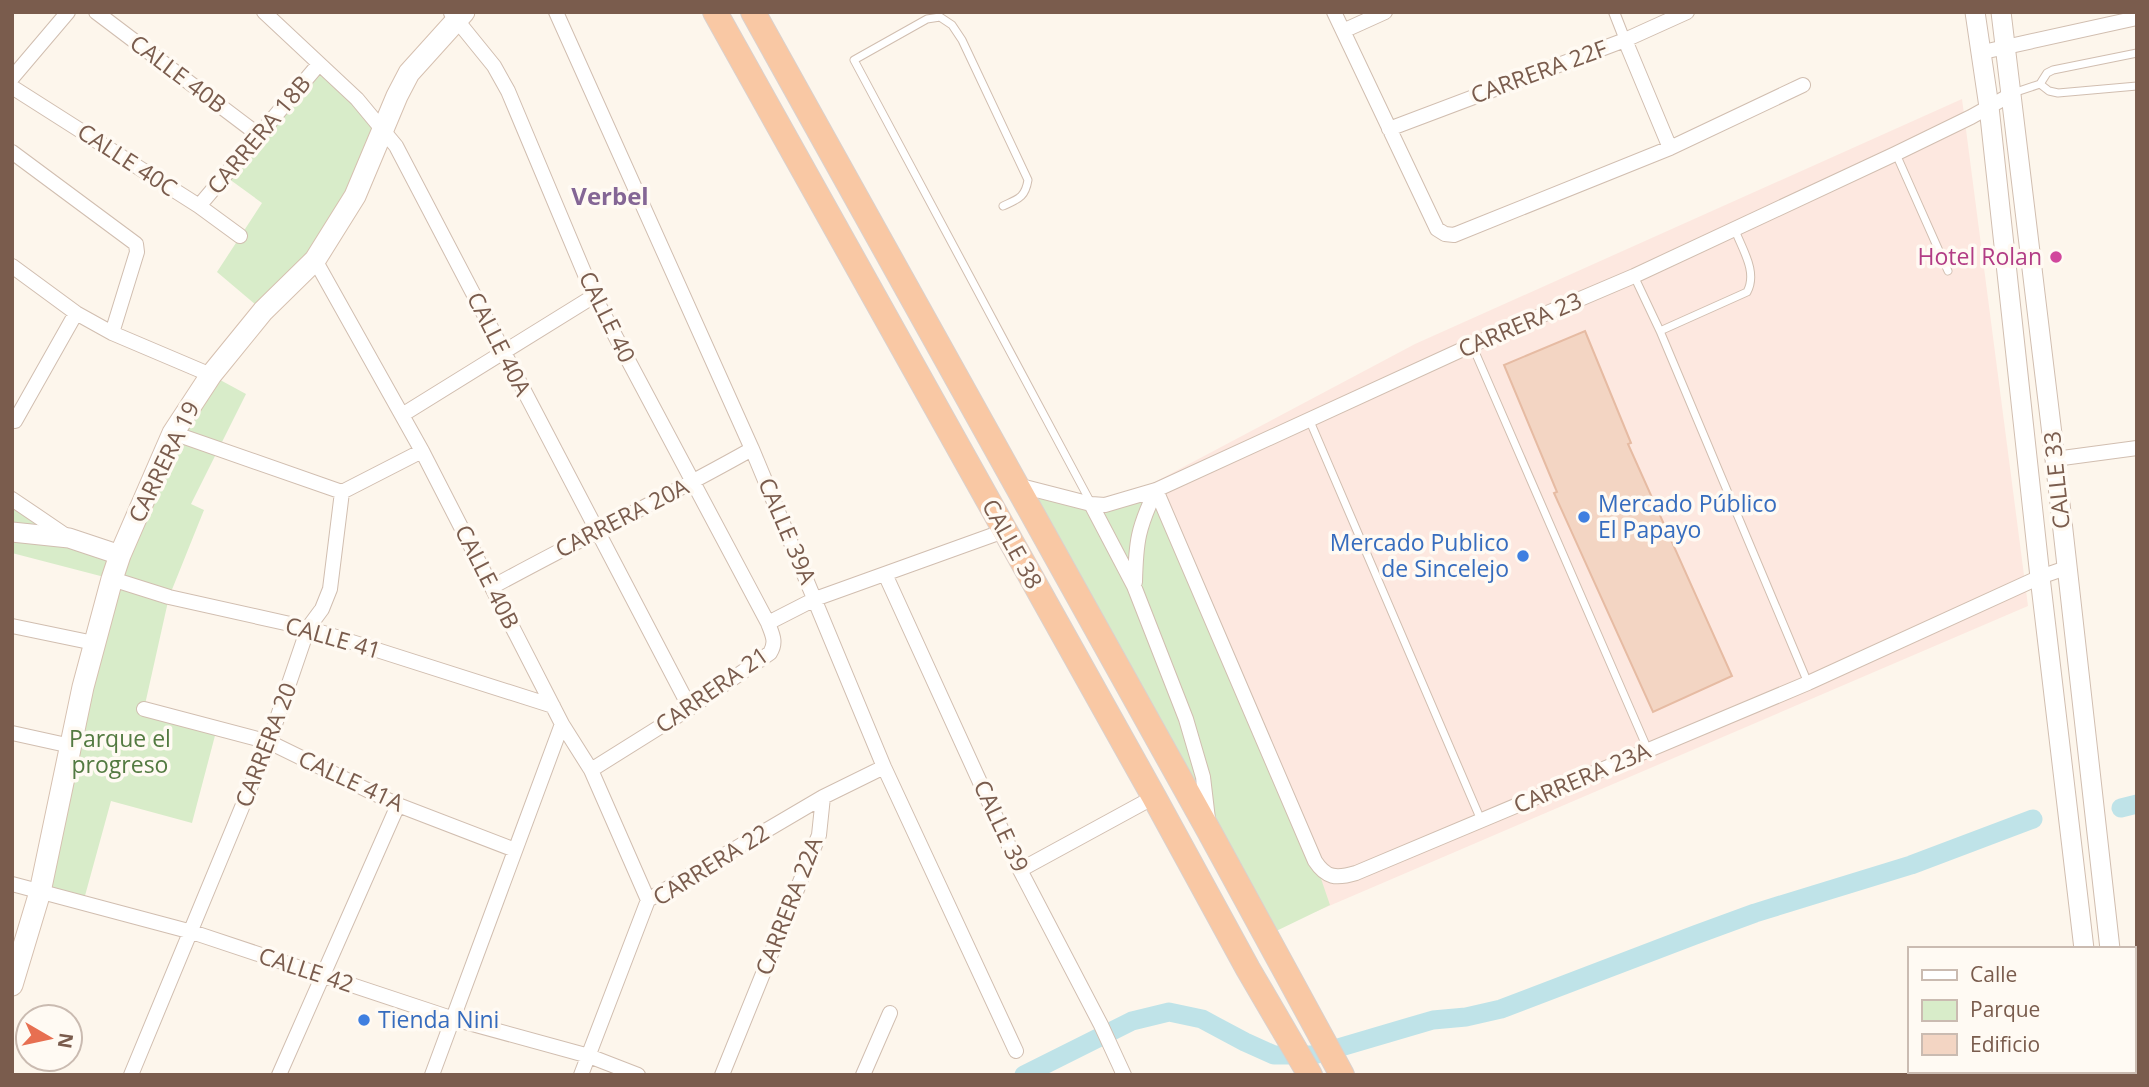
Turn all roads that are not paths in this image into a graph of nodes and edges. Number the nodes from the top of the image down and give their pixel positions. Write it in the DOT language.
graph roads {
  1 [pos="68,12"];
  2 [pos="96,12"];
  3 [pos="264,12"];
  4 [pos="556,12"];
  5 [pos="715,12"];
  6 [pos="753,12"];
  7 [pos="1334,12"];
  8 [pos="1385,12"];
  9 [pos="1614,12"];
  10 [pos="1687,12"];
  11 [pos="1975,12"];
  12 [pos="2001,12"];
  13 [pos="457,15"];
  14 [pos="2137,18"];
  15 [pos="1343,31"];
  16 [pos="1625,40"];
  17 [pos="2006,46"];
  18 [pos="1983,52"];
  19 [pos="2137,53"];
  20 [pos="319,64"];
  21 [pos="12,78"];
  22 [pos="2040,84"];
  23 [pos="1803,85"];
  24 [pos="2137,86"];
  25 [pos="12,87"];
  26 [pos="2012,94"];
  27 [pos="1989,107"];
  28 [pos="1389,128"];
  29 [pos="383,129"];
  30 [pos="260,136"];
  31 [pos="1670,148"];
  32 [pos="12,152"];
  33 [pos="1895,153"];
  34 [pos="199,206"];
  35 [pos="1003,206"];
  36 [pos="1734,229"];
  37 [pos="240,236"];
  38 [pos="315,260"];
  39 [pos="12,266"];
  40 [pos="1948,271"];
  41 [pos="1634,276"];
  42 [pos="594,296"];
  43 [pos="76,313"];
  44 [pos="1660,331"];
  45 [pos="113,333"];
  46 [pos="1472,345"];
  47 [pos="502,352"];
  48 [pos="211,375"];
  49 [pos="402,415"];
  50 [pos="1309,419"];
  51 [pos="14,420"];
  52 [pos="173,433"];
  53 [pos="2137,448"];
  54 [pos="752,449"];
  55 [pos="422,451"];
  56 [pos="2055,459"];
  57 [pos="692,483"];
  58 [pos="1017,485"];
  59 [pos="1156,490"];
  60 [pos="342,492"];
  61 [pos="12,499"];
  62 [pos="1091,504"];
  63 [pos="596,531"];
  64 [pos="1004,531"];
  65 [pos="12,532"];
  66 [pos="69,538"];
  67 [pos="120,555"];
  68 [pos="2066,568"];
  69 [pos="885,574"];
  70 [pos="2040,577"];
  71 [pos="112,579"];
  72 [pos="1134,586"];
  73 [pos="492,587"];
  74 [pos="815,599"];
  75 [pos="768,623"];
  76 [pos="12,626"];
  77 [pos="308,628"];
  78 [pos="94,643"];
  79 [pos="1808,683"];
  80 [pos="553,706"];
  81 [pos="690,708"];
  82 [pos="144,709"];
  83 [pos="562,724"];
  84 [pos="12,733"];
  85 [pos="269,742"];
  86 [pos="71,746"];
  87 [pos="1648,751"];
  88 [pos="884,767"];
  89 [pos="591,770"];
  90 [pos="824,797"];
  91 [pos="1154,797"];
  92 [pos="398,805"];
  93 [pos="1481,821"];
  94 [pos="1209,831"];
  95 [pos="514,850"];
  96 [pos="1020,870"];
  97 [pos="12,884"];
  98 [pos="40,892"];
  99 [pos="648,900"];
  100 [pos="192,932"];
  101 [pos="2084,947"];
  102 [pos="2110,947"];
  103 [pos="323,975"];
  104 [pos="12,985"];
  105 [pos="890,1013"];
  106 [pos="454,1019"];
  107 [pos="1016,1051"];
  108 [pos="589,1056"];
  109 [pos="1339,1069"];
  110 [pos="131,1075"];
  111 [pos="279,1075"];
  112 [pos="432,1075"];
  113 [pos="581,1075"];
  114 [pos="638,1075"];
  115 [pos="722,1075"];
  116 [pos="863,1075"];
  117 [pos="1124,1075"];
  118 [pos="1310,1075"];
  1 -- 21 [label="street"];
  2 -- 30 [label="street, CALLE 40B"];
  3 -- 20 [label="street, CALLE 40A"];
  4 -- 54 [label="street, CALLE 39A"];
  5 -- 64 [label="highway, CALLE 38"];
  6 -- 58 [label="highway, CALLE 38"];
  7 -- 15 [label="street"];
  8 -- 15 [label="street"];
  9 -- 16 [label="street"];
  10 -- 16 [label="street, CARRERA 22F"];
  11 -- 18 [label="street, CALLE 33"];
  12 -- 17 [label="street, CALLE 33"];
  13 -- 29 [label="main road, CARRERA 19"];
  13 -- 42 [label="street, CALLE 40"];
  14 -- 17 [label="street"];
  15 -- 28 [label="street"];
  16 -- 28 [label="street, CARRERA 22F"];
  16 -- 31 [label="street"];
  17 -- 18 [label="street"];
  17 -- 26 [label="street, CALLE 33"];
  18 -- 27 [label="street, CALLE 33"];
  19 -- 22 [label="lane"];
  20 -- 29 [label="street, CALLE 40A"];
  20 -- 30 [label="street, CARRERA 18B"];
  22 -- 24 [label="lane"];
  22 -- 26 [label="lane"];
  23 -- 31 [label="street"];
  25 -- 34 [label="street, CALLE 40C"];
  26 -- 27 [label="street, CARRERA 23"];
  26 -- 56 [label="street, CALLE 33"];
  27 -- 33 [label="street, CARRERA 23"];
  27 -- 70 [label="street, CALLE 33"];
  28 -- 31 [label="street"];
  29 -- 38 [label="main road, CARRERA 19"];
  29 -- 47 [label="street, CALLE 40A"];
  30 -- 34 [label="street, CARRERA 18B"];
  32 -- 45 [label="street"];
  33 -- 36 [label="street, CARRERA 23"];
  33 -- 40 [label="lane"];
  34 -- 37 [label="street, CALLE 40C"];
  35 -- 62 [label="lane"];
  36 -- 41 [label="street, CARRERA 23"];
  36 -- 44 [label="lane"];
  38 -- 48 [label="main road, CARRERA 19"];
  38 -- 49 [label="street, CALLE 40B"];
  39 -- 43 [label="street"];
  41 -- 44 [label="lane"];
  41 -- 46 [label="street, CARRERA 23"];
  42 -- 47 [label="street"];
  42 -- 57 [label="street, CALLE 40"];
  43 -- 45 [label="street"];
  43 -- 51 [label="street"];
  44 -- 79 [label="lane"];
  45 -- 48 [label="street"];
  46 -- 50 [label="street, CARRERA 23"];
  46 -- 87 [label="lane"];
  47 -- 49 [label="street"];
  47 -- 63 [label="street, CALLE 40A"];
  48 -- 52 [label="main road, CARRERA 19"];
  49 -- 55 [label="street, CALLE 40B"];
  50 -- 59 [label="street, CARRERA 23"];
  50 -- 93 [label="lane"];
  52 -- 60 [label="street"];
  52 -- 67 [label="main road, CARRERA 19"];
  53 -- 56 [label="street"];
  54 -- 57 [label="street, CARRERA 20A"];
  54 -- 74 [label="street, CALLE 39A"];
  55 -- 60 [label="street"];
  55 -- 73 [label="street, CALLE 40B"];
  56 -- 68 [label="street, CALLE 33"];
  57 -- 63 [label="street, CARRERA 20A"];
  57 -- 75 [label="street, CALLE 40"];
  58 -- 62 [label="street, CARRERA 23"];
  58 -- 94 [label="highway, CALLE 38"];
  59 -- 62 [label="street, CARRERA 23"];
  59 -- 72 [label="street"];
  59 -- 93 [label="street, CARRERA 23A"];
  60 -- 77 [label="street, CARRERA 20"];
  61 -- 66 [label="street"];
  62 -- 72 [label="street"];
  63 -- 73 [label="street, CARRERA 20A"];
  63 -- 81 [label="street, CALLE 40A"];
  64 -- 69 [label="street, CARRERA 21"];
  64 -- 91 [label="highway, CALLE 38"];
  65 -- 66 [label="street"];
  66 -- 67 [label="street"];
  67 -- 71 [label="main road, CARRERA 19"];
  68 -- 70 [label="street, CARRERA 23A"];
  68 -- 102 [label="street, CALLE 33"];
  69 -- 74 [label="street, CARRERA 21"];
  69 -- 96 [label="street, CALLE 39"];
  70 -- 79 [label="street, CARRERA 23A"];
  70 -- 101 [label="street, CALLE 33"];
  71 -- 77 [label="street, CALLE 41"];
  71 -- 78 [label="main road, CARRERA 19"];
  72 -- 94 [label="street"];
  73 -- 80 [label="street, CALLE 40B"];
  74 -- 75 [label="street, CARRERA 21"];
  74 -- 88 [label="street, CALLE 39A"];
  75 -- 81 [label="street, CARRERA 21"];
  76 -- 78 [label="street"];
  77 -- 80 [label="street, CALLE 41"];
  77 -- 85 [label="street, CARRERA 20"];
  78 -- 86 [label="main road, CARRERA 19"];
  79 -- 87 [label="street, CARRERA 23A"];
  80 -- 83 [label="street, CALLE 40B"];
  81 -- 89 [label="street, CARRERA 21"];
  82 -- 85 [label="street, CALLE 41A"];
  83 -- 89 [label="street, CALLE 40B"];
  83 -- 95 [label="street"];
  84 -- 86 [label="street"];
  85 -- 92 [label="street, CALLE 41A"];
  85 -- 100 [label="street, CARRERA 20"];
  86 -- 98 [label="main road, CARRERA 19"];
  87 -- 93 [label="street, CARRERA 23A"];
  88 -- 90 [label="street"];
  88 -- 107 [label="street, CALLE 39A"];
  89 -- 99 [label="street, CALLE 40B"];
  90 -- 99 [label="street, CARRERA 22"];
  90 -- 115 [label="street, CARRERA 22A"];
  91 -- 96 [label="street"];
  91 -- 118 [label="highway, CALLE 38"];
  92 -- 95 [label="street, CALLE 41A"];
  92 -- 103 [label="street"];
  94 -- 109 [label="highway, CALLE 38"];
  95 -- 106 [label="street"];
  96 -- 117 [label="street, CALLE 39"];
  97 -- 98 [label="street, CALLE 42"];
  98 -- 100 [label="street, CALLE 42"];
  98 -- 104 [label="main road, CARRERA 19"];
  99 -- 108 [label="street, CARRERA 22"];
  100 -- 103 [label="street, CALLE 42"];
  100 -- 110 [label="street, CARRERA 20"];
  103 -- 106 [label="street, CALLE 42"];
  103 -- 111 [label="street"];
  105 -- 116 [label="street"];
  106 -- 108 [label="street, CALLE 42"];
  106 -- 112 [label="street"];
  108 -- 113 [label="street, CARRERA 22"];
  108 -- 114 [label="street, CALLE 42"];
}
